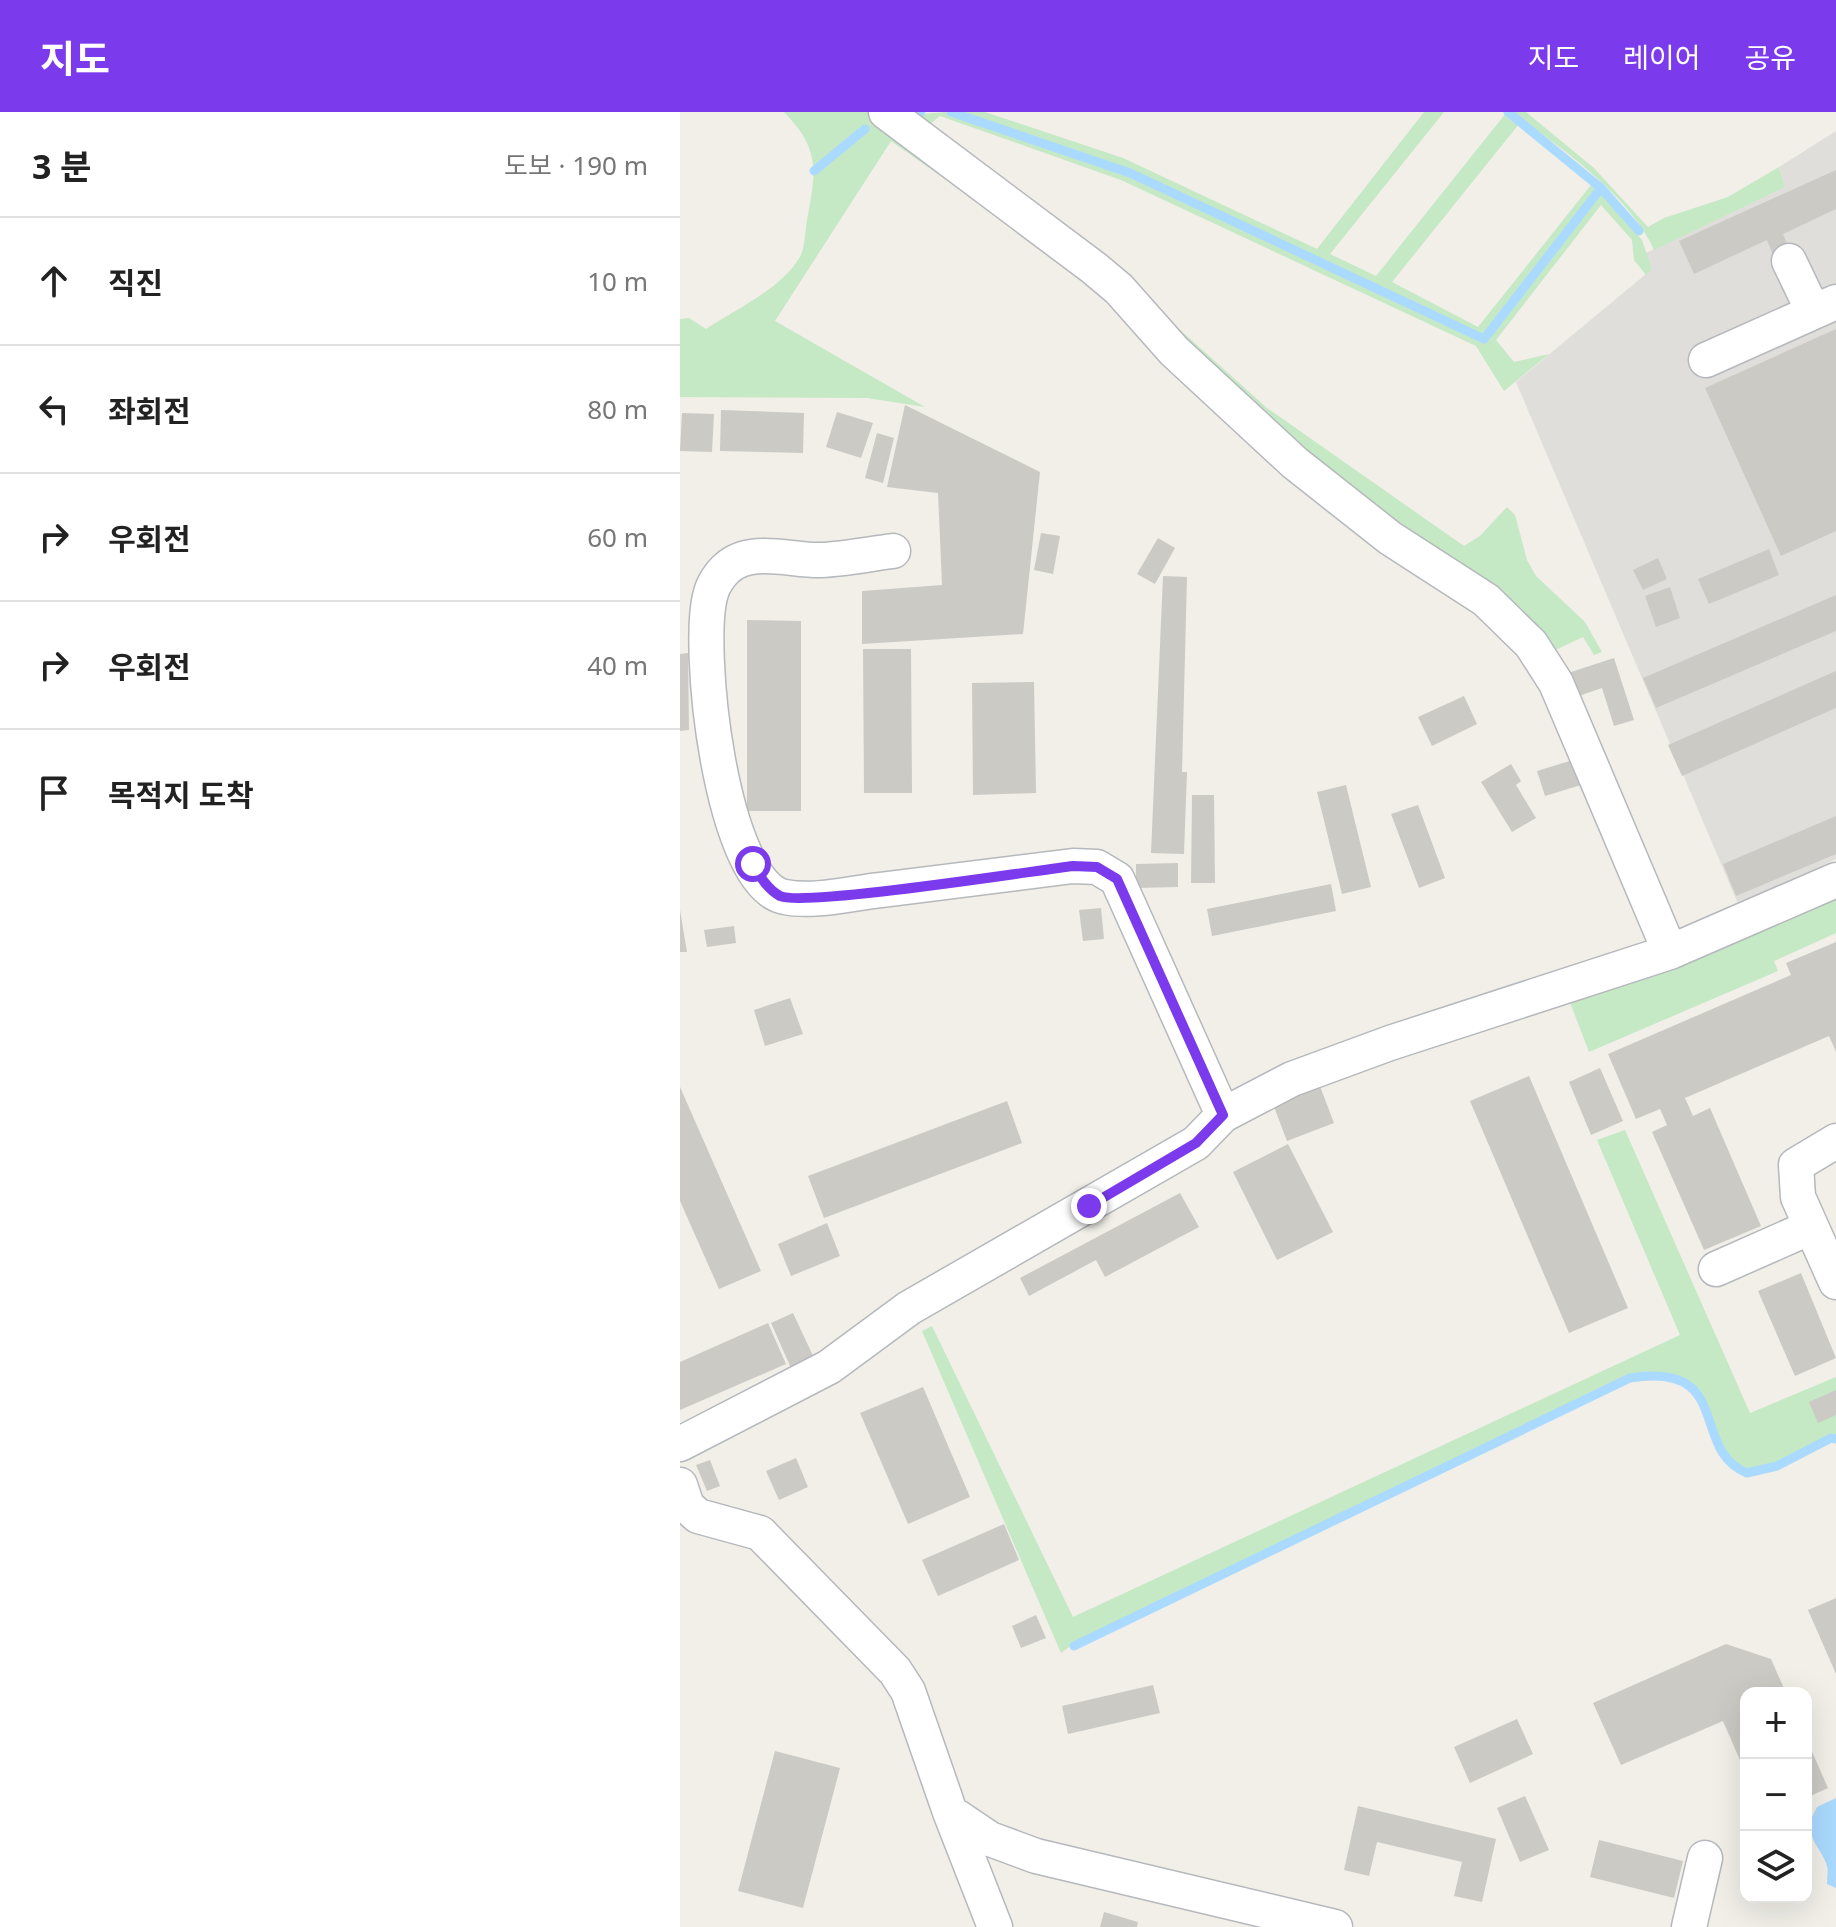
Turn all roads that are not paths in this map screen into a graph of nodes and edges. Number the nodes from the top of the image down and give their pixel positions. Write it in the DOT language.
graph roads {
  1 [pos="886,112"];
  2 [pos="1789,261"];
  3 [pos="1824,307"];
  4 [pos="1706,360"];
  5 [pos="893,551"];
  6 [pos="1836,880"];
  7 [pos="1670,952"];
  8 [pos="1223,1115"];
  9 [pos="1836,1141"];
  10 [pos="1811,1227"];
  11 [pos="1716,1269"];
  12 [pos="1836,1282"];
  13 [pos="680,1444"];
  14 [pos="680,1485"];
  15 [pos="950,1812"];
  16 [pos="1705,1858"];
  17 [pos="995,1927"];
  18 [pos="1335,1927"];
  19 [pos="1689,1927"];
  1 -- 7 [label="street"];
  2 -- 3 [label="street"];
  3 -- 4 [label="street"];
  5 -- 8 [label="street"];
  6 -- 7 [label="street"];
  7 -- 8 [label="street"];
  8 -- 13 [label="street"];
  9 -- 10 [label="street"];
  10 -- 11 [label="street"];
  10 -- 12 [label="street"];
  14 -- 15 [label="street"];
  15 -- 17 [label="street"];
  15 -- 18 [label="street"];
  16 -- 19 [label="street"];
}
